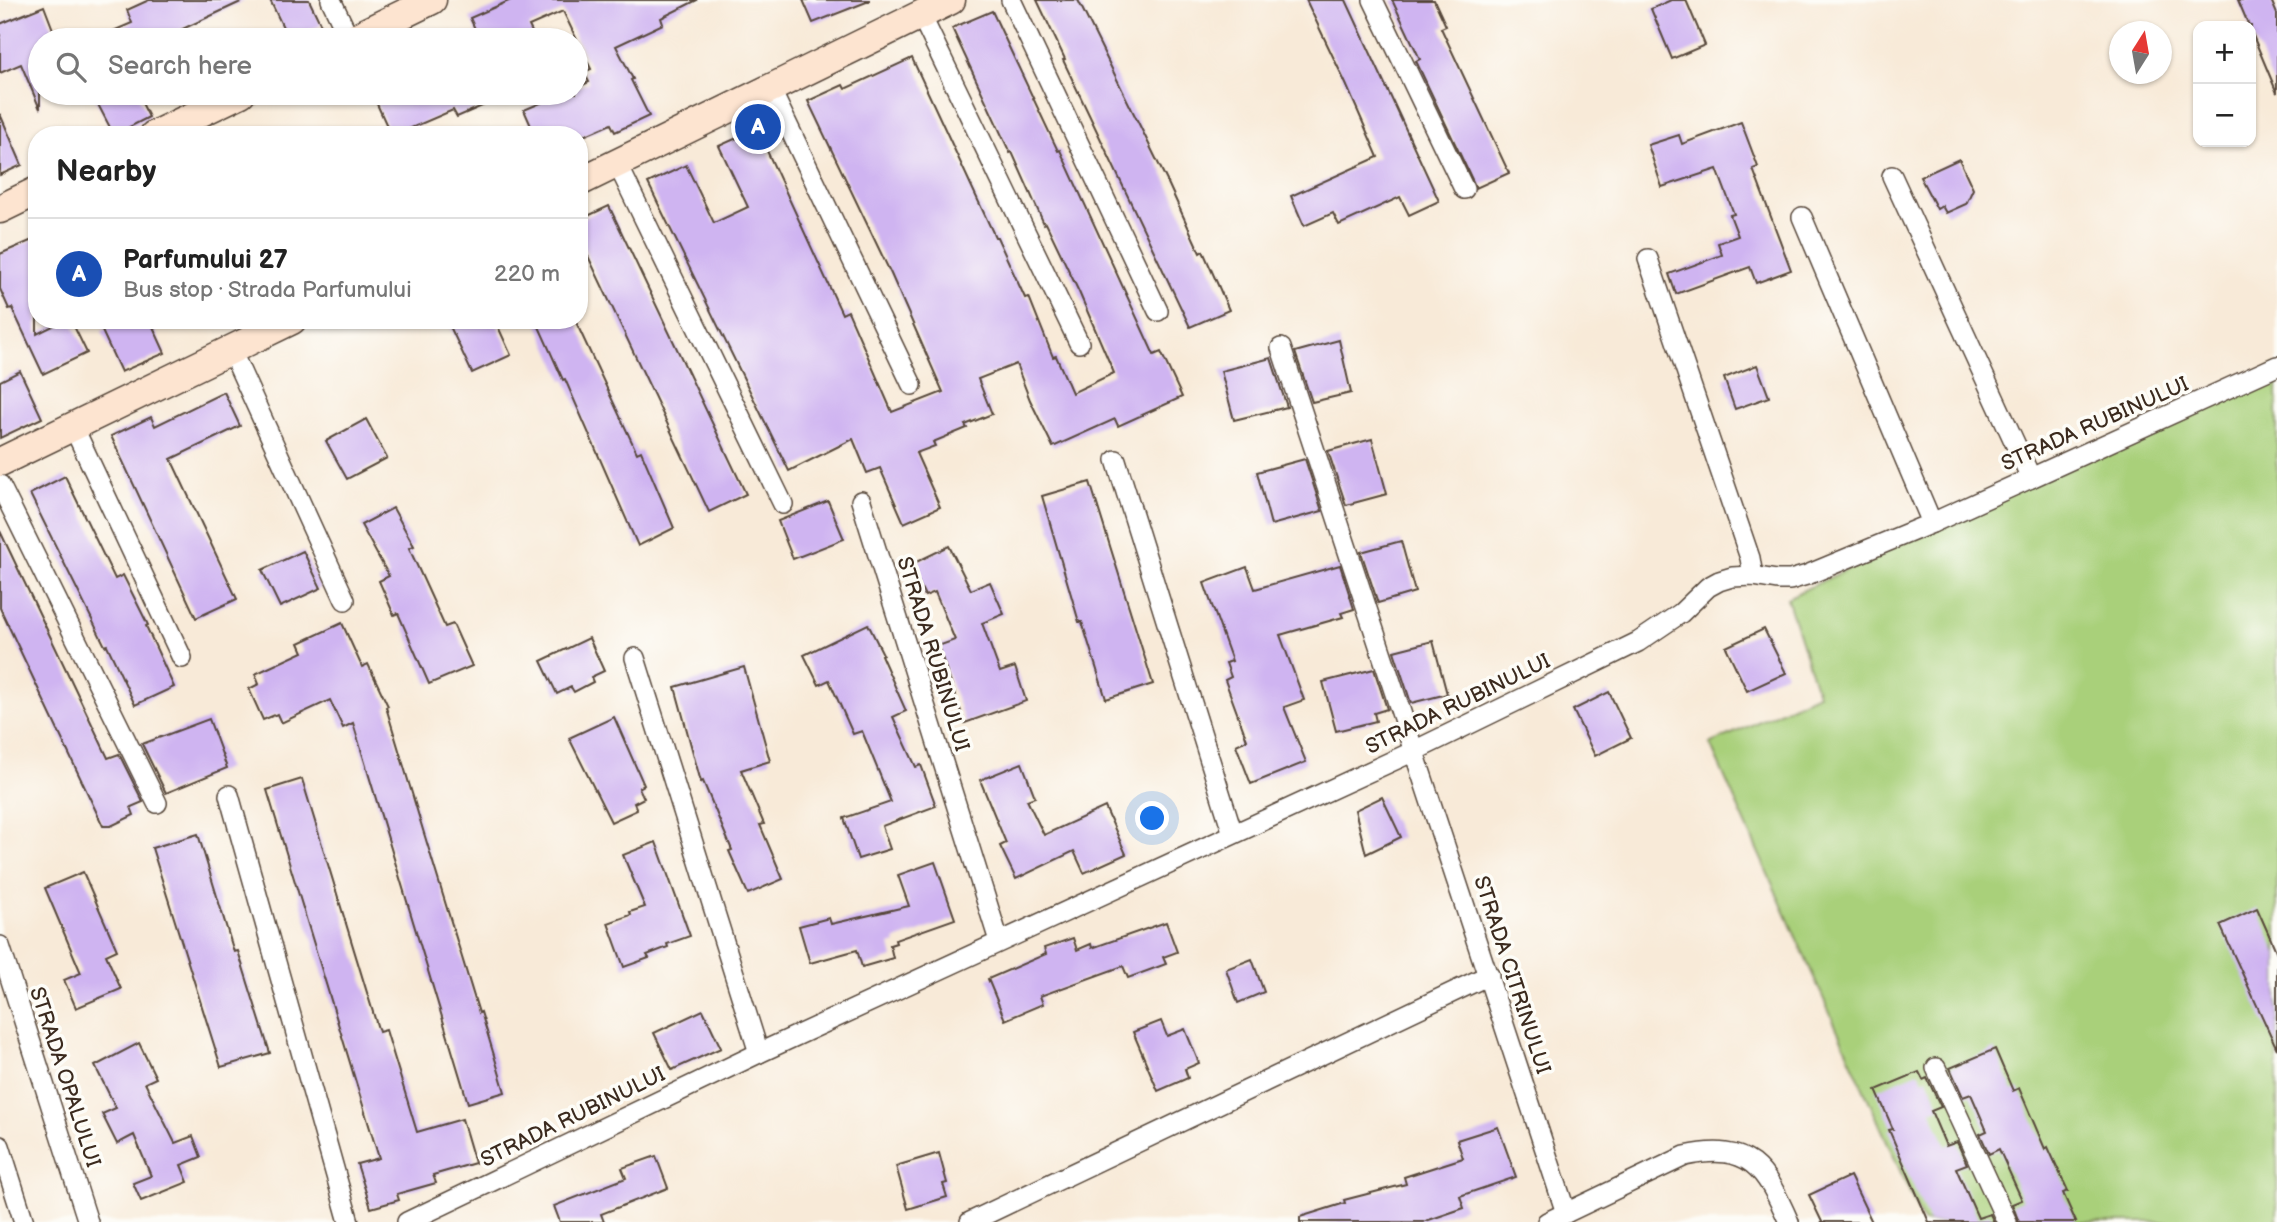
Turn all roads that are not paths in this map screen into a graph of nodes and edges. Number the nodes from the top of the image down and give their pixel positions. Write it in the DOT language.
graph roads {
  1 [pos="331,0"];
  2 [pos="432,0"];
  3 [pos="951,0"];
  4 [pos="1011,0"];
  5 [pos="1373,0"];
  6 [pos="920,15"];
  7 [pos="344,28"];
  8 [pos="375,28"];
  9 [pos="769,88"];
  10 [pos="216,105"];
  11 [pos="172,126"];
  12 [pos="617,163"];
  13 [pos="1892,176"];
  14 [pos="588,178"];
  15 [pos="1464,189"];
  16 [pos="28,195"];
  17 [pos="0,209"];
  18 [pos="1802,217"];
  19 [pos="1647,259"];
  20 [pos="1158,311"];
  21 [pos="273,329"];
  22 [pos="1079,343"];
  23 [pos="1280,348"];
  24 [pos="231,349"];
  25 [pos="2277,366"];
  26 [pos="912,386"];
  27 [pos="73,426"];
  28 [pos="1116,460"];
  29 [pos="0,462"];
  30 [pos="2031,478"];
  31 [pos="0,485"];
  32 [pos="861,501"];
  33 [pos="783,504"];
  34 [pos="1932,523"];
  35 [pos="1753,576"];
  36 [pos="345,600"];
  37 [pos="182,658"];
  38 [pos="635,659"];
  39 [pos="1412,752"];
  40 [pos="229,795"];
  41 [pos="157,803"];
  42 [pos="1233,834"];
  43 [pos="999,941"];
  44 [pos="0,946"];
  45 [pos="1489,975"];
  46 [pos="759,1053"];
  47 [pos="1936,1068"];
  48 [pos="0,1146"];
  49 [pos="1566,1213"];
  50 [pos="24,1222"];
  51 [pos="88,1222"];
  52 [pos="349,1222"];
  53 [pos="407,1222"];
  54 [pos="970,1222"];
  55 [pos="1547,1222"];
  56 [pos="1789,1222"];
  57 [pos="2007,1222"];
  1 -- 7 [label="street"];
  2 -- 8 [label="street"];
  3 -- 6 [label="street"];
  4 -- 20 [label="street"];
  5 -- 15 [label="street"];
  6 -- 9 [label="street"];
  6 -- 22 [label="street"];
  9 -- 12 [label="street"];
  9 -- 26 [label="street"];
  10 -- 11 [label="street"];
  12 -- 14 [label="street"];
  12 -- 33 [label="street"];
  13 -- 30 [label="street"];
  16 -- 17 [label="street"];
  18 -- 34 [label="street"];
  19 -- 35 [label="street"];
  21 -- 24 [label="street"];
  23 -- 39 [label="street, STRADA CITRINULUI"];
  24 -- 27 [label="street"];
  24 -- 36 [label="street"];
  25 -- 30 [label="street, STRADA RUBINULUI"];
  27 -- 29 [label="street"];
  27 -- 37 [label="street"];
  28 -- 42 [label="street"];
  30 -- 34 [label="street, STRADA RUBINULUI"];
  31 -- 41 [label="street"];
  32 -- 43 [label="street, STRADA RUBINULUI"];
  34 -- 35 [label="street, STRADA RUBINULUI"];
  35 -- 39 [label="street, STRADA RUBINULUI"];
  38 -- 46 [label="street"];
  39 -- 42 [label="street, STRADA RUBINULUI"];
  39 -- 45 [label="street, STRADA CITRINULUI"];
  40 -- 52 [label="street"];
  42 -- 43 [label="street, STRADA RUBINULUI"];
  43 -- 46 [label="street, STRADA RUBINULUI"];
  44 -- 51 [label="street, STRADA OPALULUI"];
  45 -- 49 [label="street, STRADA CITRINULUI"];
  45 -- 54 [label="street"];
  46 -- 53 [label="street, STRADA RUBINULUI"];
  47 -- 57 [label="street"];
  48 -- 50 [label="street"];
  49 -- 55 [label="street"];
  49 -- 56 [label="street"];
}
